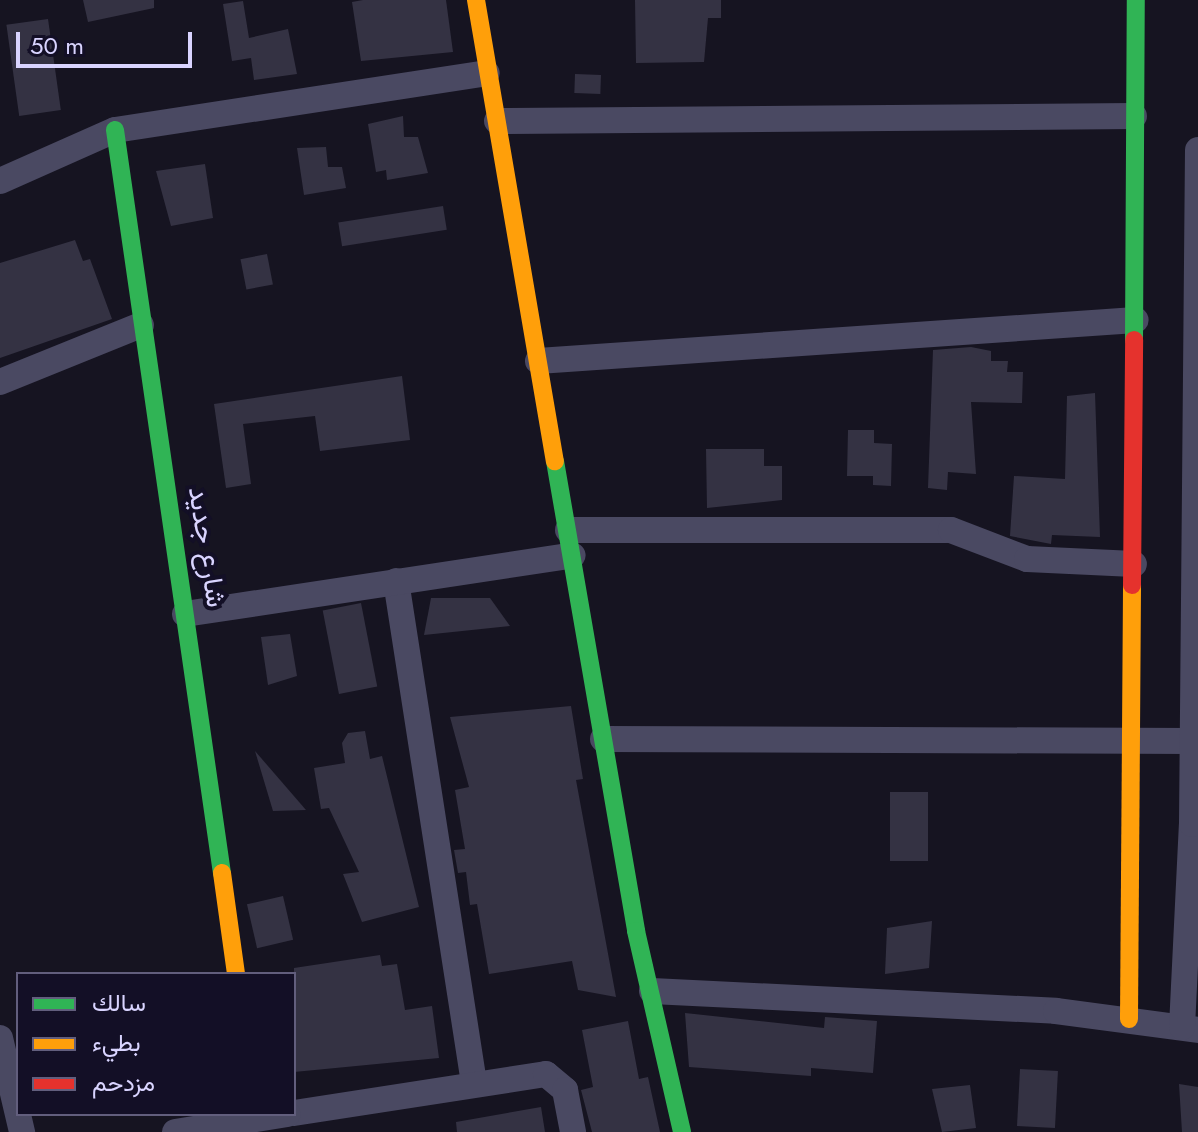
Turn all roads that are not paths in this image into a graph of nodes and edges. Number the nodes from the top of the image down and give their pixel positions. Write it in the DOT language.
graph roads {
  1 [pos="476,0"];
  2 [pos="1136,0"];
  3 [pos="487,73"];
  4 [pos="1134,116"];
  5 [pos="497,121"];
  6 [pos="115,130"];
  7 [pos="1198,150"];
  8 [pos="0,181"];
  9 [pos="1197,222"];
  10 [pos="1136,320"];
  11 [pos="141,325"];
  12 [pos="538,361"];
  13 [pos="0,382"];
  14 [pos="1197,435"];
  15 [pos="570,543"];
  16 [pos="1134,564"];
  17 [pos="396,581"];
  18 [pos="185,614"];
  19 [pos="1195,633"];
  20 [pos="603,739"];
  21 [pos="1192,741"];
  22 [pos="1132,742"];
  23 [pos="1195,824"];
  24 [pos="236,972"];
  25 [pos="652,991"];
  26 [pos="1129,1019"];
  27 [pos="1190,1029"];
  28 [pos="0,1038"];
  29 [pos="474,1083"];
  30 [pos="16,1106"];
  31 [pos="296,1113"];
  32 [pos="257,1117"];
  33 [pos="175,1132"];
  34 [pos="573,1132"];
  35 [pos="682,1132"];
  1 -- 3 [label="street"];
  2 -- 4 [label="street"];
  3 -- 5 [label="street"];
  3 -- 6 [label="street"];
  4 -- 5 [label="street"];
  4 -- 10 [label="street"];
  5 -- 12 [label="street"];
  6 -- 8 [label="street"];
  6 -- 11 [label="street, شارع جديد"];
  7 -- 9 [label="street"];
  9 -- 14 [label="street"];
  10 -- 12 [label="street"];
  10 -- 16 [label="street"];
  11 -- 13 [label="street"];
  11 -- 18 [label="street, شارع جديد"];
  12 -- 15 [label="street"];
  14 -- 19 [label="street"];
  15 -- 16 [label="street"];
  15 -- 17 [label="street"];
  15 -- 20 [label="street"];
  16 -- 22 [label="street"];
  17 -- 18 [label="street"];
  17 -- 29 [label="street"];
  18 -- 24 [label="street, شارع جديد"];
  19 -- 21 [label="street"];
  20 -- 22 [label="street"];
  20 -- 25 [label="street"];
  21 -- 22 [label="street"];
  21 -- 23 [label="street"];
  22 -- 26 [label="street"];
  23 -- 27 [label="street"];
  25 -- 26 [label="street"];
  25 -- 35 [label="street"];
  26 -- 27 [label="street"];
  28 -- 30 [label="street"];
  29 -- 31 [label="street"];
  29 -- 34 [label="street"];
  32 -- 33 [label="street"];
}
